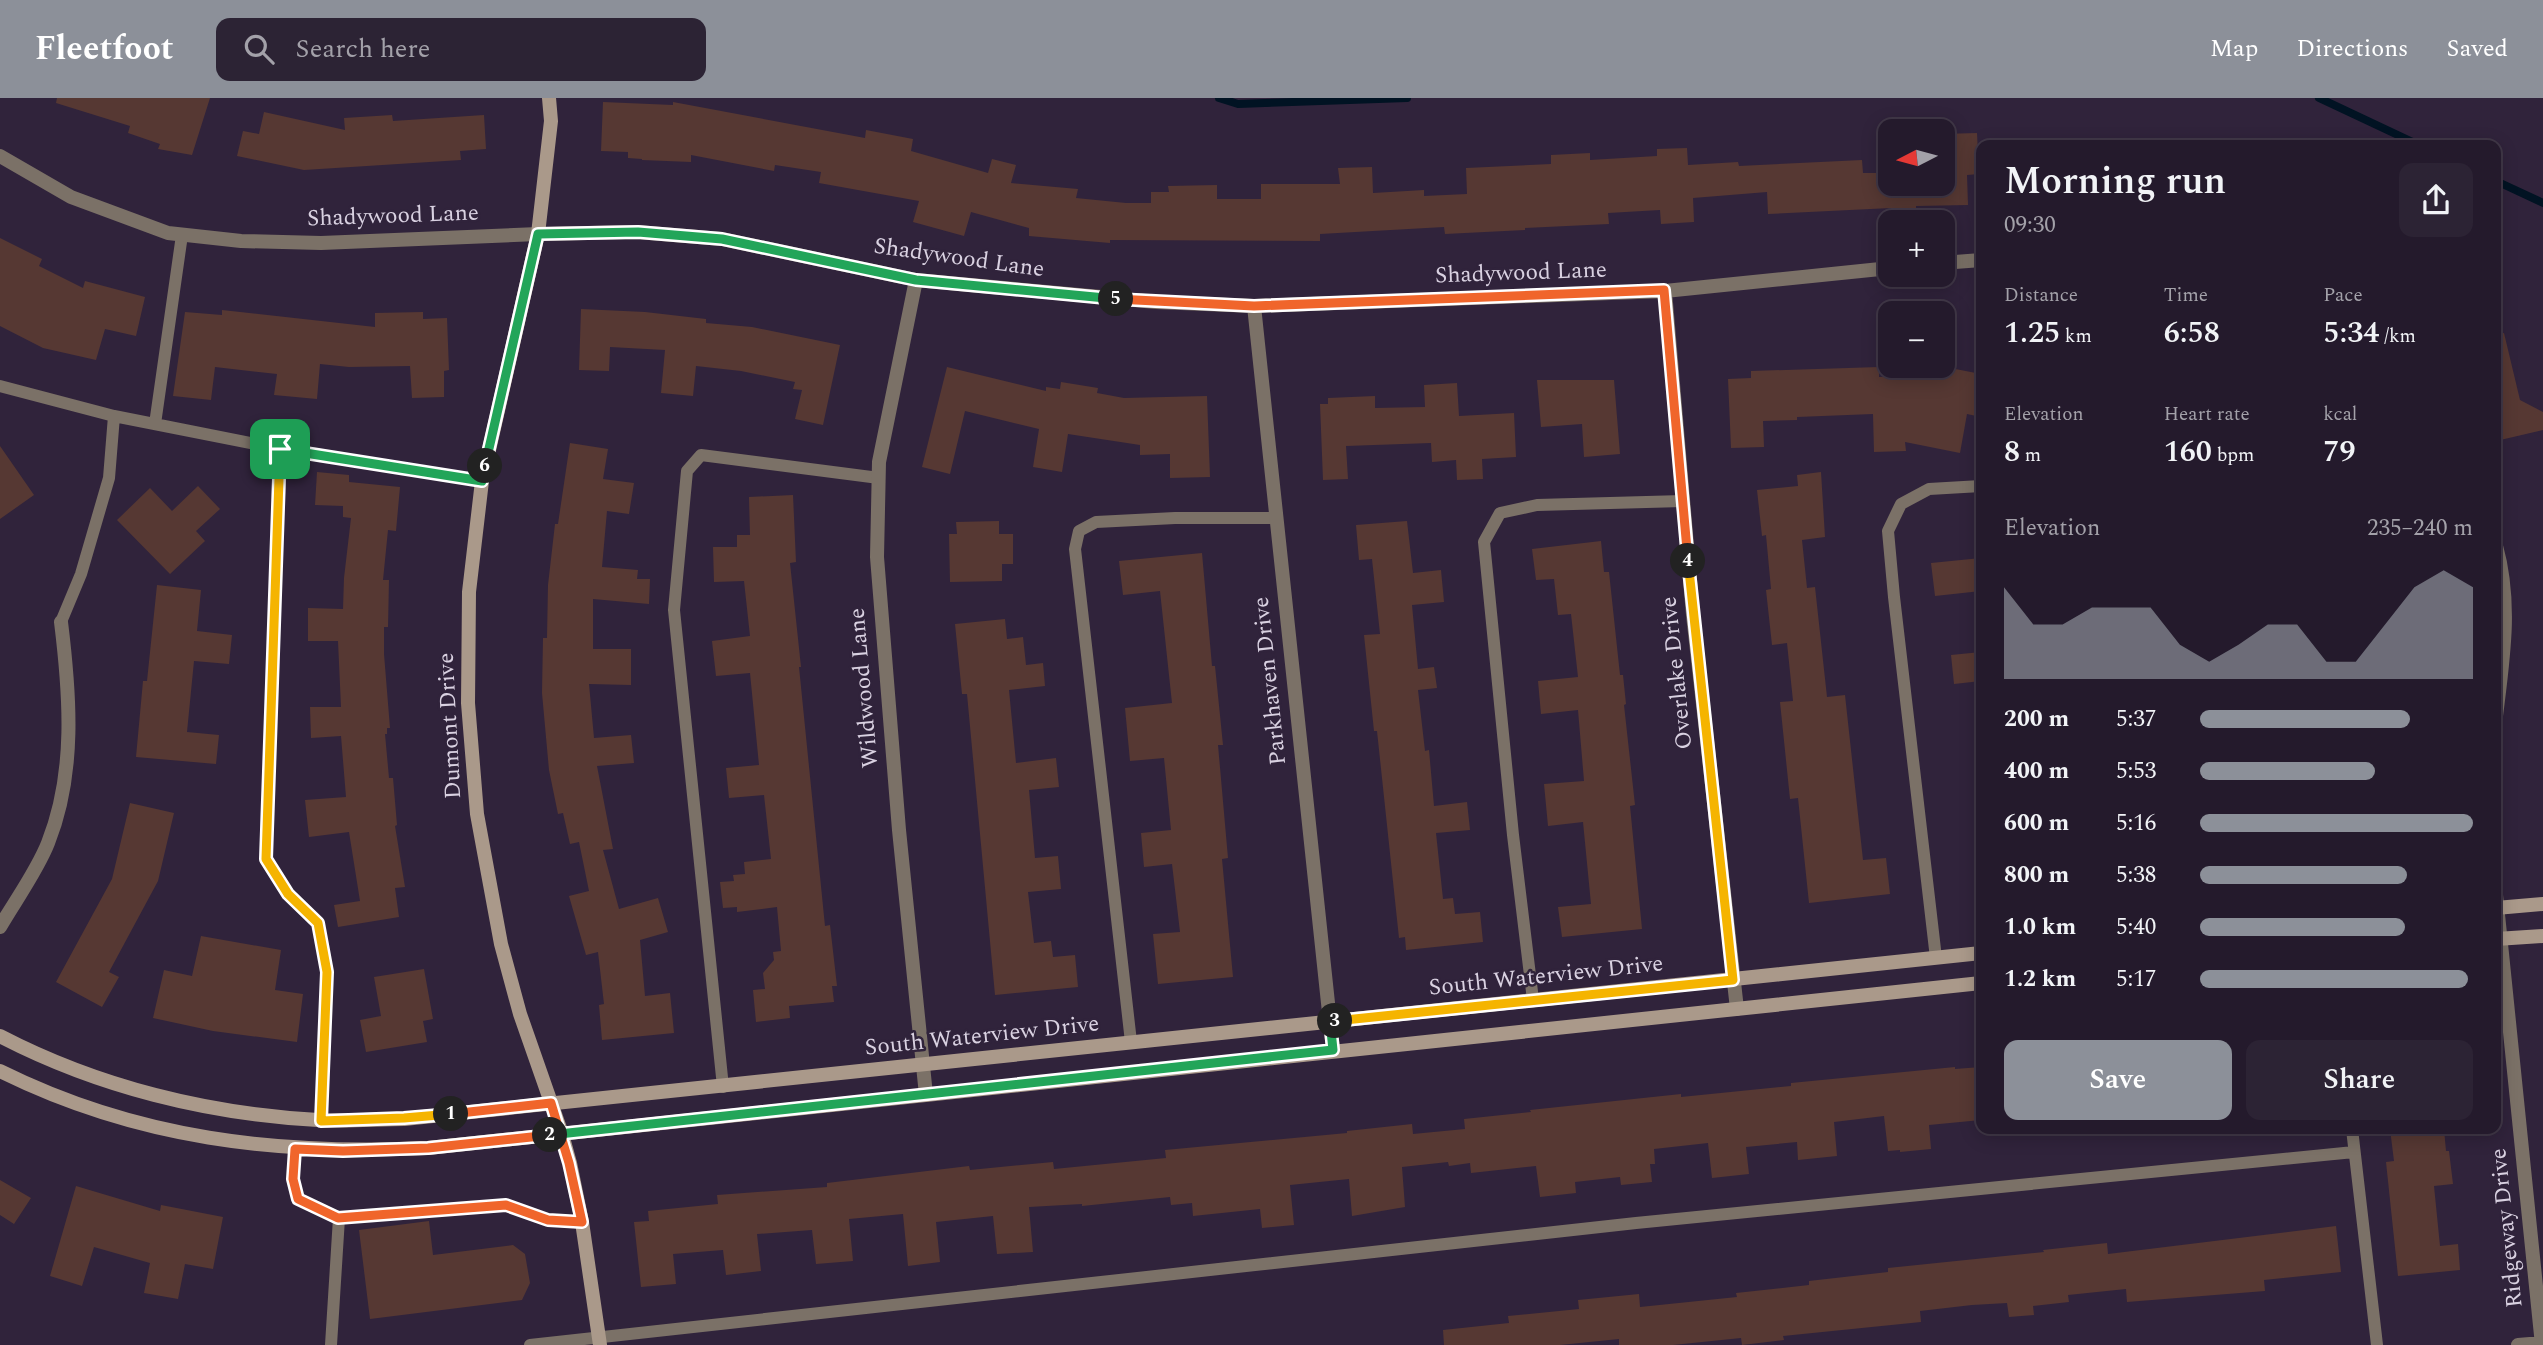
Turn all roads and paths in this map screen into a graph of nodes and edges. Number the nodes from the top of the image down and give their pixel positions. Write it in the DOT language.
graph roads {
  1 [pos="549,98"];
  2 [pos="0,156"];
  3 [pos="538,234"];
  4 [pos="182,235"];
  5 [pos="1976,260"];
  6 [pos="1955,262"];
  7 [pos="1878,269"];
  8 [pos="916,280"];
  9 [pos="1664,290"];
  10 [pos="1254,306"];
  11 [pos="0,386"];
  12 [pos="114,416"];
  13 [pos="155,424"];
  14 [pos="280,449"];
  15 [pos="879,478"];
  16 [pos="482,481"];
  17 [pos="1976,486"];
  18 [pos="1683,501"];
  19 [pos="1275,518"];
  20 [pos="2501,564"];
  21 [pos="61,622"];
  22 [pos="2501,670"];
  23 [pos="2501,903"];
  24 [pos="2543,904"];
  25 [pos="0,927"];
  26 [pos="2543,936"];
  27 [pos="2501,939"];
  28 [pos="1976,954"];
  29 [pos="1936,958"];
  30 [pos="2501,967"];
  31 [pos="1733,980"];
  32 [pos="1976,984"];
  33 [pos="1533,1000"];
  34 [pos="1737,1009"];
  35 [pos="1330,1021"];
  36 [pos="0,1036"];
  37 [pos="1131,1042"];
  38 [pos="1333,1050"];
  39 [pos="923,1065"];
  40 [pos="0,1071"];
  41 [pos="723,1087"];
  42 [pos="926,1095"];
  43 [pos="551,1103"];
  44 [pos="321,1121"];
  45 [pos="562,1134"];
  46 [pos="2352,1134"];
  47 [pos="295,1149"];
  48 [pos="2354,1152"];
  49 [pos="338,1218"];
  50 [pos="582,1222"];
  51 [pos="600,1341"];
  52 [pos="2542,1344"];
  53 [pos="331,1345"];
  54 [pos="530,1345"];
  55 [pos="2377,1345"];
  56 [pos="2518,1345"];
  1 -- 3 [label="street, Dumont Drive"];
  2 -- 4 [label="street, Shadywood Lane"];
  3 -- 4 [label="street, Shadywood Lane"];
  3 -- 8 [label="street, Shadywood Lane"];
  3 -- 16 [label="street, Dumont Drive"];
  4 -- 13 [label="lane"];
  5 -- 6 [label="street"];
  7 -- 9 [label="street, Shadywood Lane"];
  8 -- 10 [label="street, Shadywood Lane"];
  8 -- 15 [label="street, Wildwood Lane"];
  9 -- 10 [label="street, Shadywood Lane"];
  9 -- 18 [label="street, Overlake Drive"];
  10 -- 19 [label="street, Parkhaven Drive"];
  11 -- 12 [label="lane"];
  12 -- 13 [label="lane"];
  12 -- 21 [label="lane"];
  13 -- 14 [label="lane"];
  14 -- 16 [label="lane"];
  14 -- 44 [label="lane"];
  15 -- 39 [label="street, Wildwood Lane"];
  15 -- 41 [label="lane"];
  16 -- 43 [label="street, Dumont Drive"];
  17 -- 29 [label="lane"];
  18 -- 31 [label="street, Overlake Drive"];
  18 -- 33 [label="lane"];
  19 -- 35 [label="street, Parkhaven Drive"];
  19 -- 37 [label="lane"];
  20 -- 22 [label="street"];
  21 -- 25 [label="street"];
  23 -- 24 [label="street"];
  26 -- 27 [label="street"];
  28 -- 29 [label="street, South Waterview Drive"];
  29 -- 31 [label="street, South Waterview Drive"];
  30 -- 52 [label="street, Ridgeway Drive"];
  31 -- 33 [label="street, South Waterview Drive"];
  31 -- 34 [label="street, Overlake Drive"];
  32 -- 34 [label="street"];
  33 -- 35 [label="street, South Waterview Drive"];
  34 -- 38 [label="street"];
  35 -- 37 [label="street, South Waterview Drive"];
  35 -- 38 [label="street, Parkhaven Drive"];
  36 -- 44 [label="street, South Waterview Drive"];
  37 -- 39 [label="street, South Waterview Drive"];
  38 -- 42 [label="street"];
  39 -- 41 [label="street, South Waterview Drive"];
  39 -- 42 [label="street, Wildwood Lane"];
  40 -- 47 [label="street"];
  41 -- 43 [label="street, South Waterview Drive"];
  42 -- 45 [label="street"];
  43 -- 44 [label="street, South Waterview Drive"];
  43 -- 45 [label="street, Dumont Drive"];
  45 -- 47 [label="street"];
  45 -- 50 [label="street, Dumont Drive"];
  46 -- 48 [label="lane"];
  47 -- 49 [label="lane"];
  48 -- 51 [label="lane"];
  48 -- 55 [label="lane"];
  49 -- 50 [label="lane"];
  49 -- 53 [label="lane"];
  50 -- 51 [label="street, Dumont Drive"];
  51 -- 54 [label="lane"];
  52 -- 56 [label="street"];
}
